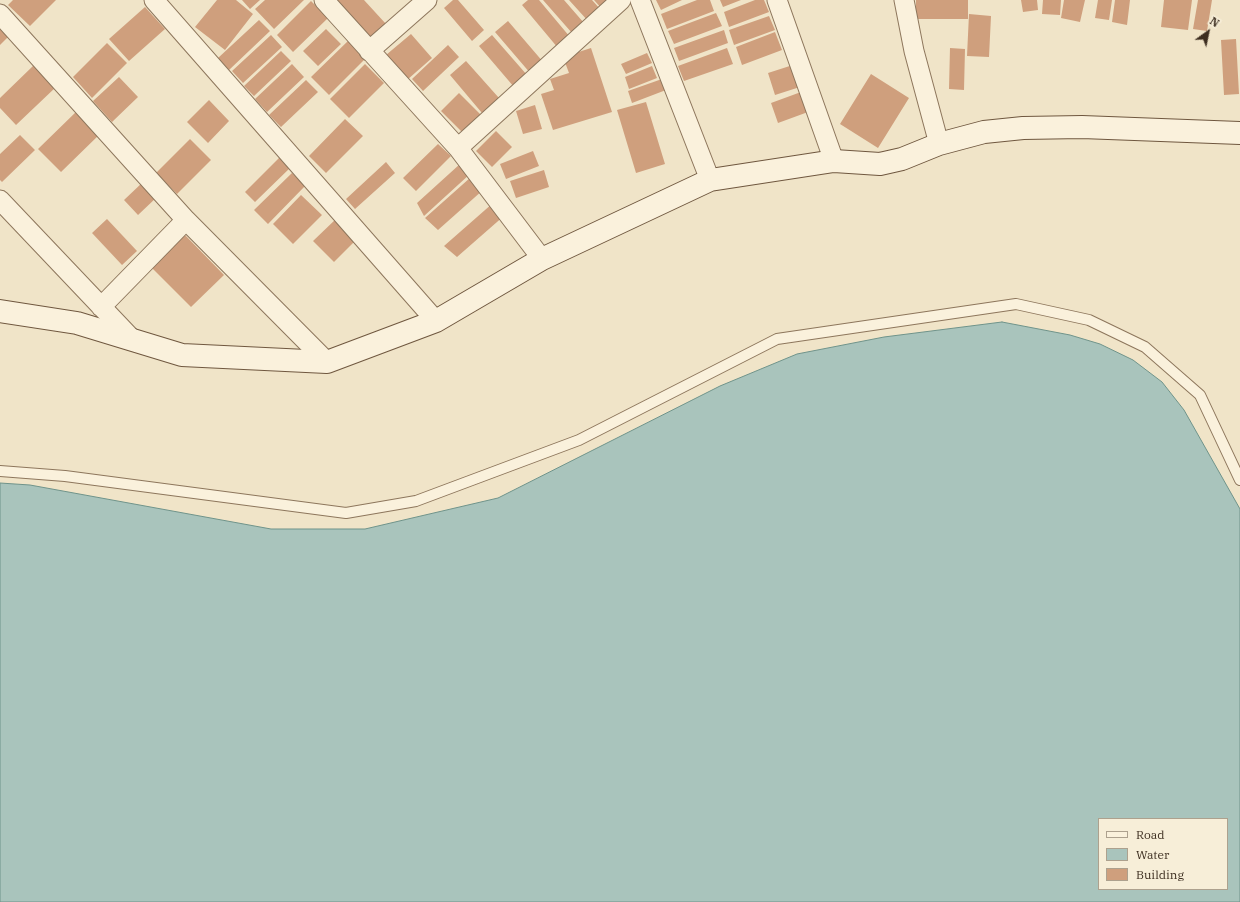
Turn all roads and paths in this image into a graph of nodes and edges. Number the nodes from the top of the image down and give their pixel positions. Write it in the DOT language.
graph roads {
  1 [pos="154,0"];
  2 [pos="324,0"];
  3 [pos="427,0"];
  4 [pos="621,0"];
  5 [pos="640,0"];
  6 [pos="777,0"];
  7 [pos="904,0"];
  8 [pos="0,14"];
  9 [pos="369,51"];
  10 [pos="1240,133"];
  11 [pos="940,144"];
  12 [pos="458,148"];
  13 [pos="834,161"];
  14 [pos="710,180"];
  15 [pos="0,200"];
  16 [pos="186,220"];
  17 [pos="542,259"];
  18 [pos="101,307"];
  19 [pos="0,311"];
  20 [pos="436,321"];
  21 [pos="132,339"];
  22 [pos="327,362"];
  23 [pos="0,471"];
  24 [pos="1240,480"];
  1 -- 20 [label="street"];
  2 -- 9 [label="street"];
  3 -- 9 [label="street"];
  4 -- 12 [label="street"];
  5 -- 14 [label="street"];
  6 -- 13 [label="street"];
  7 -- 11 [label="street"];
  8 -- 16 [label="street"];
  9 -- 12 [label="street"];
  10 -- 11 [label="street"];
  11 -- 13 [label="street"];
  12 -- 17 [label="street"];
  13 -- 14 [label="street"];
  14 -- 17 [label="street"];
  15 -- 18 [label="street"];
  16 -- 18 [label="street"];
  16 -- 22 [label="street"];
  17 -- 20 [label="street"];
  18 -- 21 [label="street"];
  19 -- 21 [label="street"];
  20 -- 22 [label="street"];
  21 -- 22 [label="street"];
  23 -- 24 [label="lane"];
}
